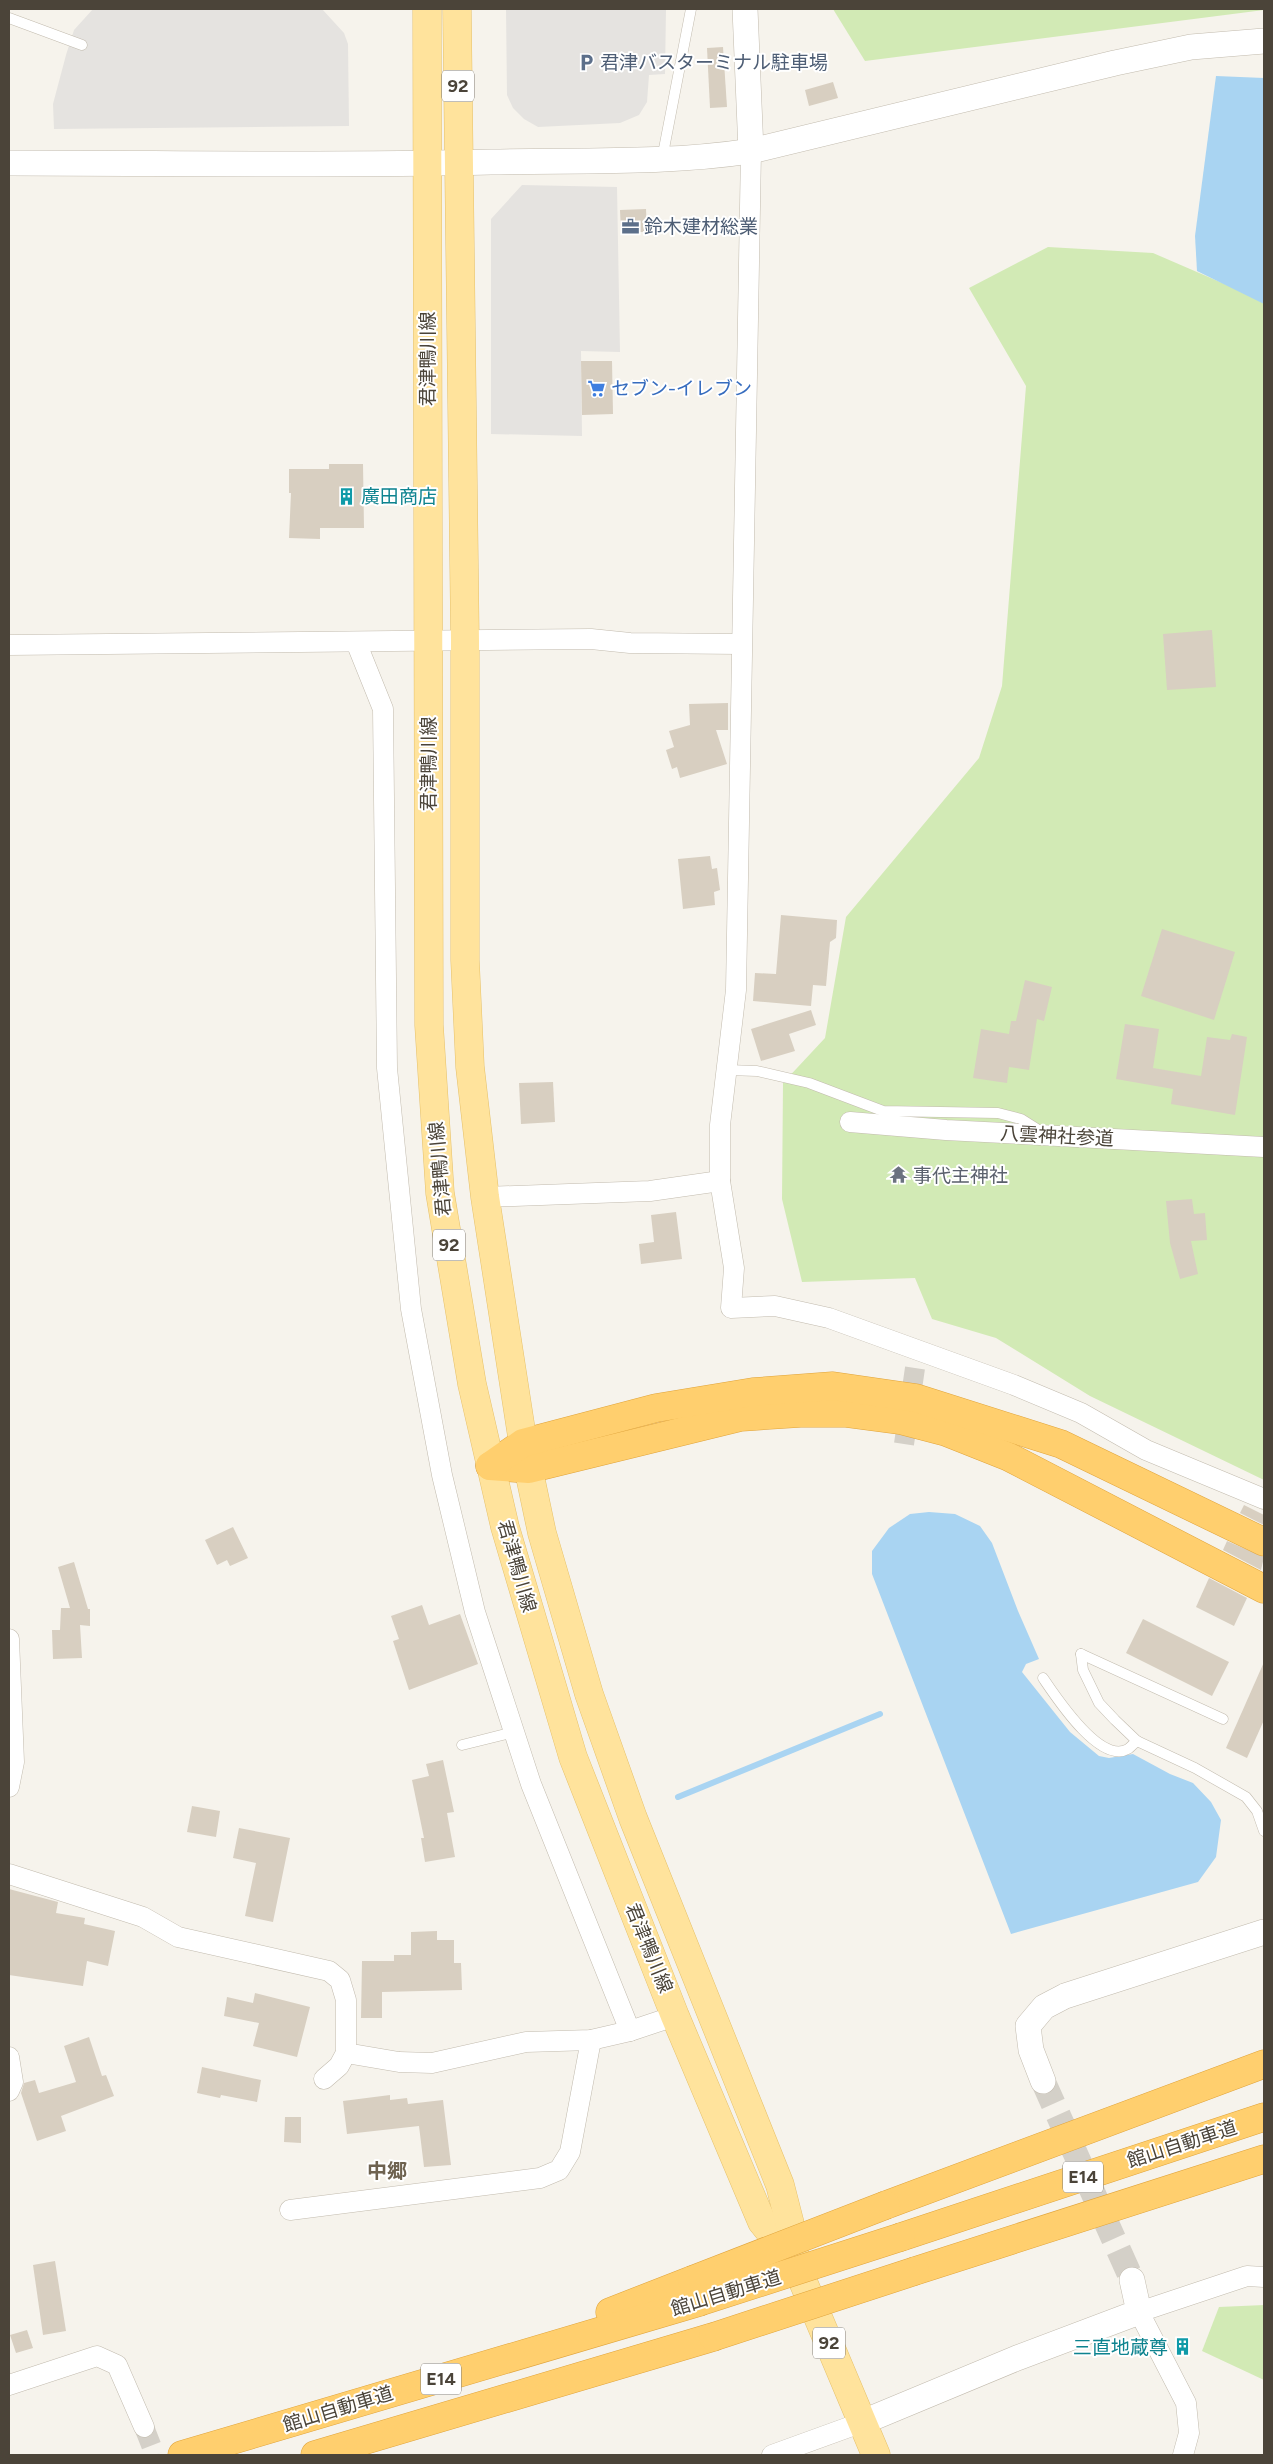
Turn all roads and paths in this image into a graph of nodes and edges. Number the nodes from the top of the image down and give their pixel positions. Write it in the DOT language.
graph roads {
  1 [pos="427,9"];
  2 [pos="457,9"];
  3 [pos="691,9"];
  4 [pos="745,9"];
  5 [pos="9,18"];
  6 [pos="1264,42"];
  7 [pos="82,45"];
  8 [pos="751,151"];
  9 [pos="662,160"];
  10 [pos="9,162"];
  11 [pos="426,163"];
  12 [pos="460,163"];
  13 [pos="465,641"];
  14 [pos="356,642"];
  15 [pos="428,642"];
  16 [pos="740,644"];
  17 [pos="9,645"];
  18 [pos="727,1070"];
  19 [pos="850,1122"];
  20 [pos="1047,1135"];
  21 [pos="1264,1147"];
  22 [pos="720,1181"];
  23 [pos="484,1197"];
  24 [pos="526,1456"];
  25 [pos="490,1466"];
  26 [pos="1264,1499"];
  27 [pos="1264,1542"];
  28 [pos="1264,1589"];
  29 [pos="9,1639"];
  30 [pos="1044,1678"];
  31 [pos="1223,1719"];
  32 [pos="514,1732"];
  33 [pos="1137,1740"];
  34 [pos="462,1745"];
  35 [pos="9,1787"];
  36 [pos="1264,1831"];
  37 [pos="9,1874"];
  38 [pos="1264,1932"];
  39 [pos="675,2016"];
  40 [pos="630,2031"];
  41 [pos="591,2040"];
  42 [pos="346,2053"];
  43 [pos="9,2057"];
  44 [pos="1264,2064"];
  45 [pos="324,2079"];
  46 [pos="1044,2081"];
  47 [pos="9,2091"];
  48 [pos="1264,2116"];
  49 [pos="1263,2160"];
  50 [pos="290,2210"];
  51 [pos="796,2264"];
  52 [pos="1264,2277"];
  53 [pos="1132,2280"];
  54 [pos="696,2291"];
  55 [pos="1139,2312"];
  56 [pos="9,2385"];
  57 [pos="862,2422"];
  58 [pos="144,2427"];
  59 [pos="182,2455"];
  60 [pos="315,2455"];
  61 [pos="772,2455"];
  62 [pos="876,2455"];
  63 [pos="1183,2455"];
  1 -- 11 [label="main road, 君津鴨川線 / 92"];
  2 -- 12 [label="main road, 君津鴨川線 / 92"];
  3 -- 9 [label="lane"];
  4 -- 8 [label="street"];
  5 -- 7 [label="lane"];
  6 -- 8 [label="street"];
  8 -- 9 [label="street"];
  8 -- 16 [label="street"];
  9 -- 12 [label="street"];
  10 -- 11 [label="street"];
  11 -- 12 [label="street"];
  11 -- 15 [label="main road, 君津鴨川線 / 92"];
  12 -- 13 [label="main road, 君津鴨川線 / 92"];
  13 -- 15 [label="street"];
  13 -- 16 [label="street"];
  13 -- 23 [label="main road, 君津鴨川線 / 92"];
  14 -- 15 [label="street"];
  14 -- 17 [label="street"];
  14 -- 32 [label="street"];
  15 -- 25 [label="main road, 君津鴨川線 / 92"];
  16 -- 18 [label="street"];
  18 -- 20 [label="lane"];
  18 -- 22 [label="street"];
  19 -- 20 [label="street, 八雲神社参道"];
  20 -- 21 [label="street, 八雲神社参道"];
  22 -- 23 [label="street"];
  22 -- 26 [label="street"];
  23 -- 24 [label="main road, 君津鴨川線 / 92"];
  24 -- 25 [label="highway"];
  24 -- 27 [label="highway"];
  24 -- 28 [label="highway"];
  24 -- 51 [label="main road, 君津鴨川線 / 92"];
  25 -- 39 [label="main road, 君津鴨川線 / 92"];
  29 -- 35 [label="street"];
  30 -- 33 [label="lane"];
  31 -- 33 [label="lane"];
  32 -- 34 [label="lane"];
  32 -- 40 [label="street"];
  33 -- 36 [label="lane"];
  37 -- 42 [label="street"];
  38 -- 46 [label="street"];
  39 -- 40 [label="street"];
  39 -- 51 [label="main road, 君津鴨川線 / 92"];
  40 -- 41 [label="street"];
  41 -- 42 [label="street"];
  41 -- 50 [label="street"];
  42 -- 45 [label="street"];
  43 -- 47 [label="street"];
  44 -- 54 [label="highway, bridge"];
  48 -- 54 [label="highway, 館山自動車道 / E14, bridge"];
  49 -- 60 [label="highway, 館山自動車道 / E14, bridge"];
  51 -- 57 [label="main road, 君津鴨川線 / 92"];
  52 -- 55 [label="street"];
  53 -- 55 [label="street"];
  54 -- 59 [label="highway, 館山自動車道 / E14"];
  55 -- 57 [label="street"];
  55 -- 63 [label="street"];
  56 -- 58 [label="street"];
  57 -- 61 [label="street"];
  57 -- 62 [label="main road, 君津鴨川線 / 92"];
}
